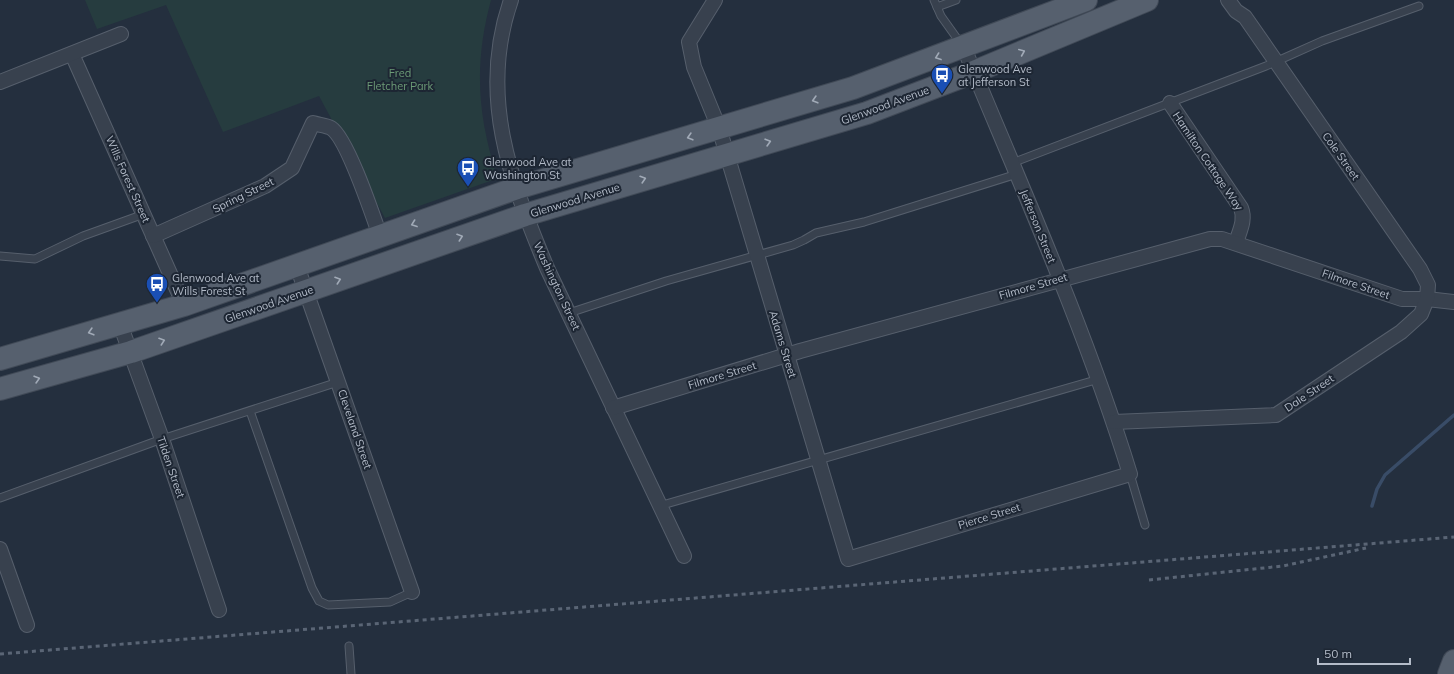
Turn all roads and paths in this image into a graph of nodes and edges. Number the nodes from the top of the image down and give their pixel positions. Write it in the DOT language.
graph roads {
  1 [pos="511,0"];
  2 [pos="714,0"];
  3 [pos="956,0"];
  4 [pos="1086,0"];
  5 [pos="1146,0"];
  6 [pos="1228,0"];
  7 [pos="1238,0"];
  8 [pos="936,4"];
  9 [pos="1419,6"];
  10 [pos="1245,17"];
  11 [pos="121,34"];
  12 [pos="964,48"];
  13 [pos="72,54"];
  14 [pos="1276,62"];
  15 [pos="974,72"];
  16 [pos="0,82"];
  17 [pos="1170,103"];
  18 [pos="719,128"];
  19 [pos="726,155"];
  20 [pos="1014,168"];
  21 [pos="516,188"];
  22 [pos="144,214"];
  23 [pos="525,215"];
  24 [pos="153,236"];
  25 [pos="380,236"];
  26 [pos="1236,243"];
  27 [pos="756,254"];
  28 [pos="0,256"];
  29 [pos="297,266"];
  30 [pos="1059,279"];
  31 [pos="306,291"];
  32 [pos="1427,299"];
  33 [pos="1454,302"];
  34 [pos="184,305"];
  35 [pos="569,313"];
  36 [pos="120,324"];
  37 [pos="193,330"];
  38 [pos="131,352"];
  39 [pos="787,355"];
  40 [pos="0,359"];
  41 [pos="1099,379"];
  42 [pos="338,382"];
  43 [pos="0,389"];
  44 [pos="613,408"];
  45 [pos="250,411"];
  46 [pos="1114,422"];
  47 [pos="162,439"];
  48 [pos="818,459"];
  49 [pos="1130,474"];
  50 [pos="0,498"];
  51 [pos="659,506"];
  52 [pos="1145,525"];
  53 [pos="0,549"];
  54 [pos="684,556"];
  55 [pos="848,559"];
  56 [pos="412,592"];
  57 [pos="219,610"];
  58 [pos="27,625"];
  59 [pos="349,646"];
  60 [pos="1454,661"];
  61 [pos="351,674"];
  62 [pos="1449,674"];
  1 -- 21 [label="street, Washington Street"];
  2 -- 18 [label="street, Adams Street"];
  3 -- 8 [label="lane"];
  4 -- 12 [label="main road"];
  15 -- 5 [label="main road, Glenwood Avenue, one-way"];
  6 -- 10 [label="street, Cole Street"];
  7 -- 10 [label="street, Cole Street"];
  8 -- 12 [label="lane"];
  9 -- 14 [label="lane"];
  10 -- 14 [label="street, Cole Street"];
  11 -- 13 [label="street"];
  12 -- 15 [label="street, Jefferson Street"];
  12 -- 18 [label="main road, one-way"];
  13 -- 16 [label="street"];
  13 -- 22 [label="street, Wills Forest Street"];
  14 -- 17 [label="lane"];
  14 -- 32 [label="street, Cole Street"];
  19 -- 15 [label="main road, Glenwood Avenue, one-way"];
  15 -- 20 [label="street, Jefferson Street"];
  17 -- 20 [label="lane"];
  17 -- 26 [label="street, Hamilton Cottage Way"];
  18 -- 19 [label="street, Adams Street"];
  18 -- 21 [label="main road, one-way"];
  23 -- 19 [label="main road, Glenwood Avenue, one-way"];
  19 -- 27 [label="street, Adams Street"];
  20 -- 27 [label="lane"];
  20 -- 30 [label="street, Jefferson Street"];
  21 -- 23 [label="street, Washington Street"];
  21 -- 25 [label="main road, one-way"];
  22 -- 24 [label="street, Wills Forest Street"];
  22 -- 28 [label="lane"];
  31 -- 23 [label="main road, Glenwood Avenue, one-way"];
  23 -- 35 [label="street, Washington Street"];
  24 -- 25 [label="street, Spring Street"];
  24 -- 34 [label="street, Wills Forest Street"];
  25 -- 29 [label="main road"];
  26 -- 30 [label="street, Filmore Street"];
  26 -- 32 [label="street, Filmore Street"];
  27 -- 35 [label="lane"];
  27 -- 39 [label="street, Adams Street"];
  29 -- 31 [label="street, Cleveland Street"];
  29 -- 34 [label="main road"];
  30 -- 39 [label="street, Filmore Street"];
  30 -- 41 [label="street, Jefferson Street"];
  31 -- 37 [label="main road, Glenwood Avenue"];
  31 -- 42 [label="street, Cleveland Street"];
  32 -- 33 [label="street, Filmore Street"];
  32 -- 46 [label="street, Dale Street"];
  34 -- 36 [label="main road"];
  34 -- 37 [label="main road"];
  35 -- 44 [label="street, Washington Street"];
  36 -- 38 [label="street, Tilden Street"];
  36 -- 40 [label="main road, one-way"];
  38 -- 37 [label="main road, Glenwood Avenue, one-way"];
  43 -- 38 [label="main road, Glenwood Avenue, one-way"];
  38 -- 47 [label="street, Tilden Street"];
  39 -- 44 [label="street, Filmore Street"];
  39 -- 48 [label="street, Adams Street"];
  41 -- 46 [label="street, Jefferson Street"];
  41 -- 48 [label="lane"];
  42 -- 45 [label="lane"];
  42 -- 56 [label="street, Cleveland Street"];
  44 -- 51 [label="street, Washington Street"];
  45 -- 47 [label="lane"];
  45 -- 56 [label="lane"];
  46 -- 49 [label="street, Jefferson Street"];
  47 -- 50 [label="lane"];
  47 -- 57 [label="street, Tilden Street"];
  48 -- 51 [label="lane"];
  48 -- 55 [label="street, Adams Street"];
  49 -- 52 [label="lane"];
  49 -- 55 [label="street, Pierce Street"];
  51 -- 54 [label="street, Washington Street"];
  53 -- 58 [label="street"];
  59 -- 61 [label="lane"];
  60 -- 62 [label="main road"];
}
